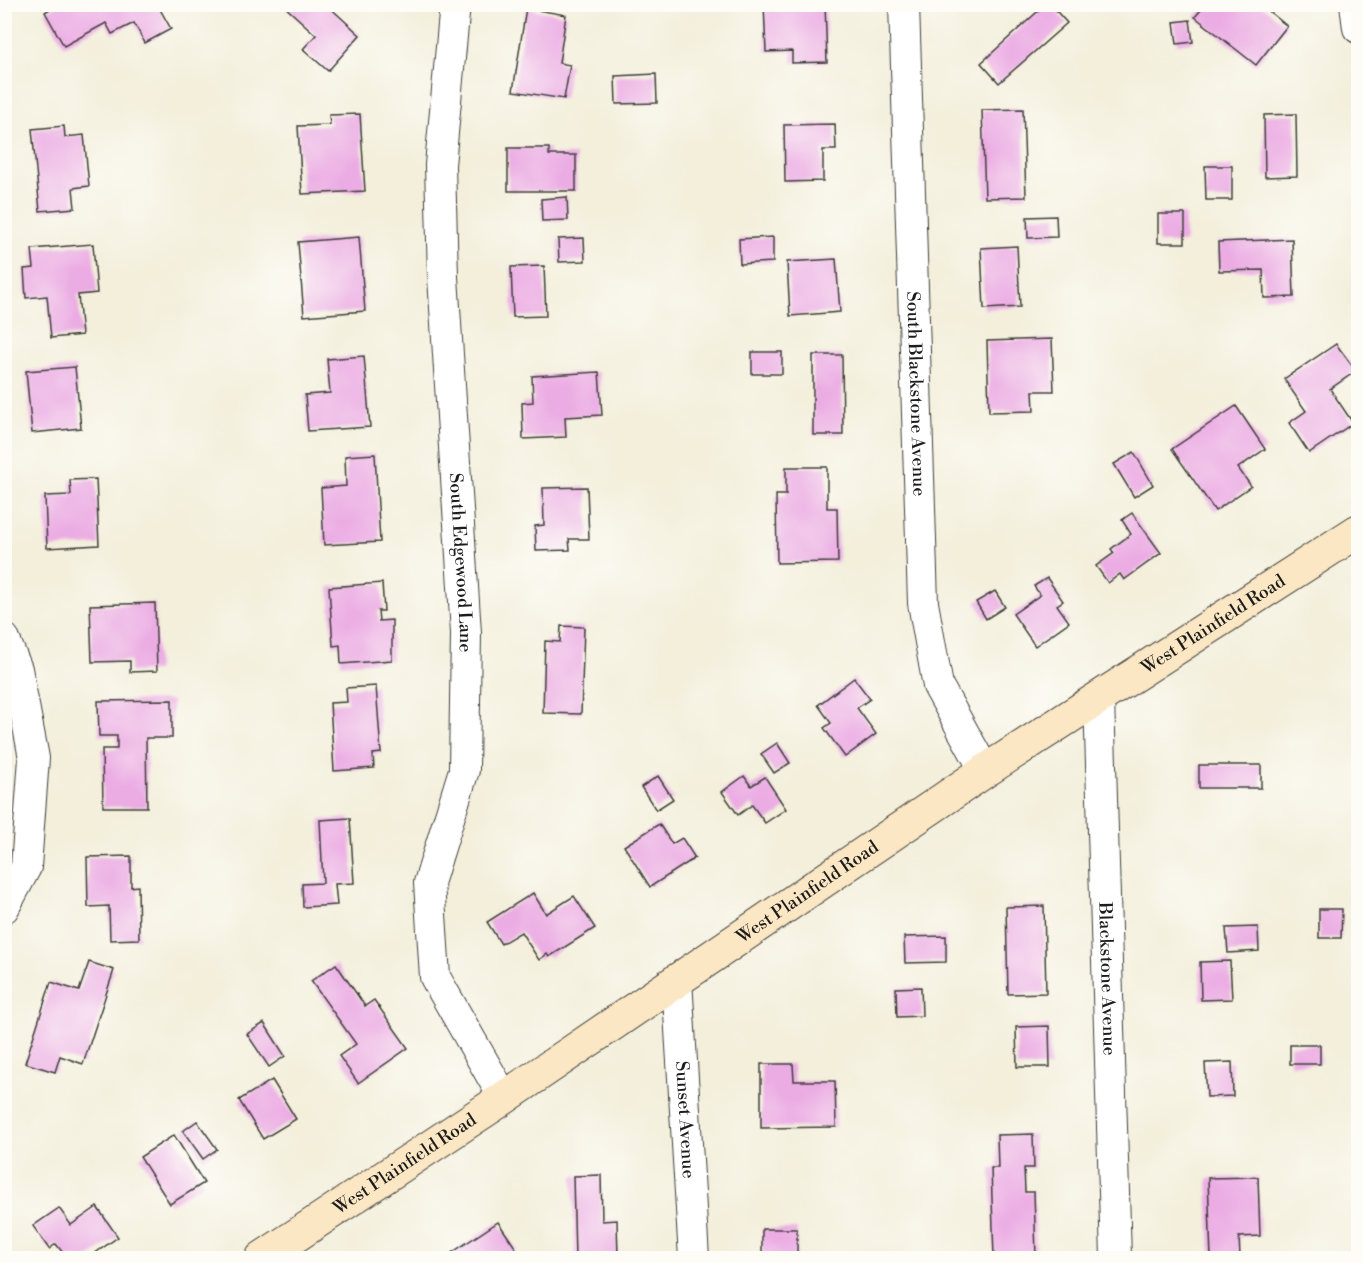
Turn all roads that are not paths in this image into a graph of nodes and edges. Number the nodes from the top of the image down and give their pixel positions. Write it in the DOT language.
graph roads {
  1 [pos="455,4"];
  2 [pos="904,4"];
  3 [pos="1355,4"];
  4 [pos="1359,28"];
  5 [pos="1359,531"];
  6 [pos="4,638"];
  7 [pos="1099,699"];
  8 [pos="985,771"];
  9 [pos="4,908"];
  10 [pos="677,980"];
  11 [pos="504,1098"];
  12 [pos="262,1258"];
  13 [pos="694,1258"];
  14 [pos="1116,1258"];
  1 -- 11 [label="street, South Edgewood Lane"];
  2 -- 8 [label="street, South Blackstone Avenue"];
  3 -- 4 [label="street"];
  5 -- 7 [label="main road, West Plainfield Road"];
  6 -- 9 [label="street"];
  7 -- 8 [label="main road, West Plainfield Road"];
  7 -- 14 [label="street, Blackstone Avenue"];
  8 -- 10 [label="main road, West Plainfield Road"];
  10 -- 11 [label="main road, West Plainfield Road"];
  10 -- 13 [label="street, Sunset Avenue"];
  11 -- 12 [label="main road, West Plainfield Road"];
}
